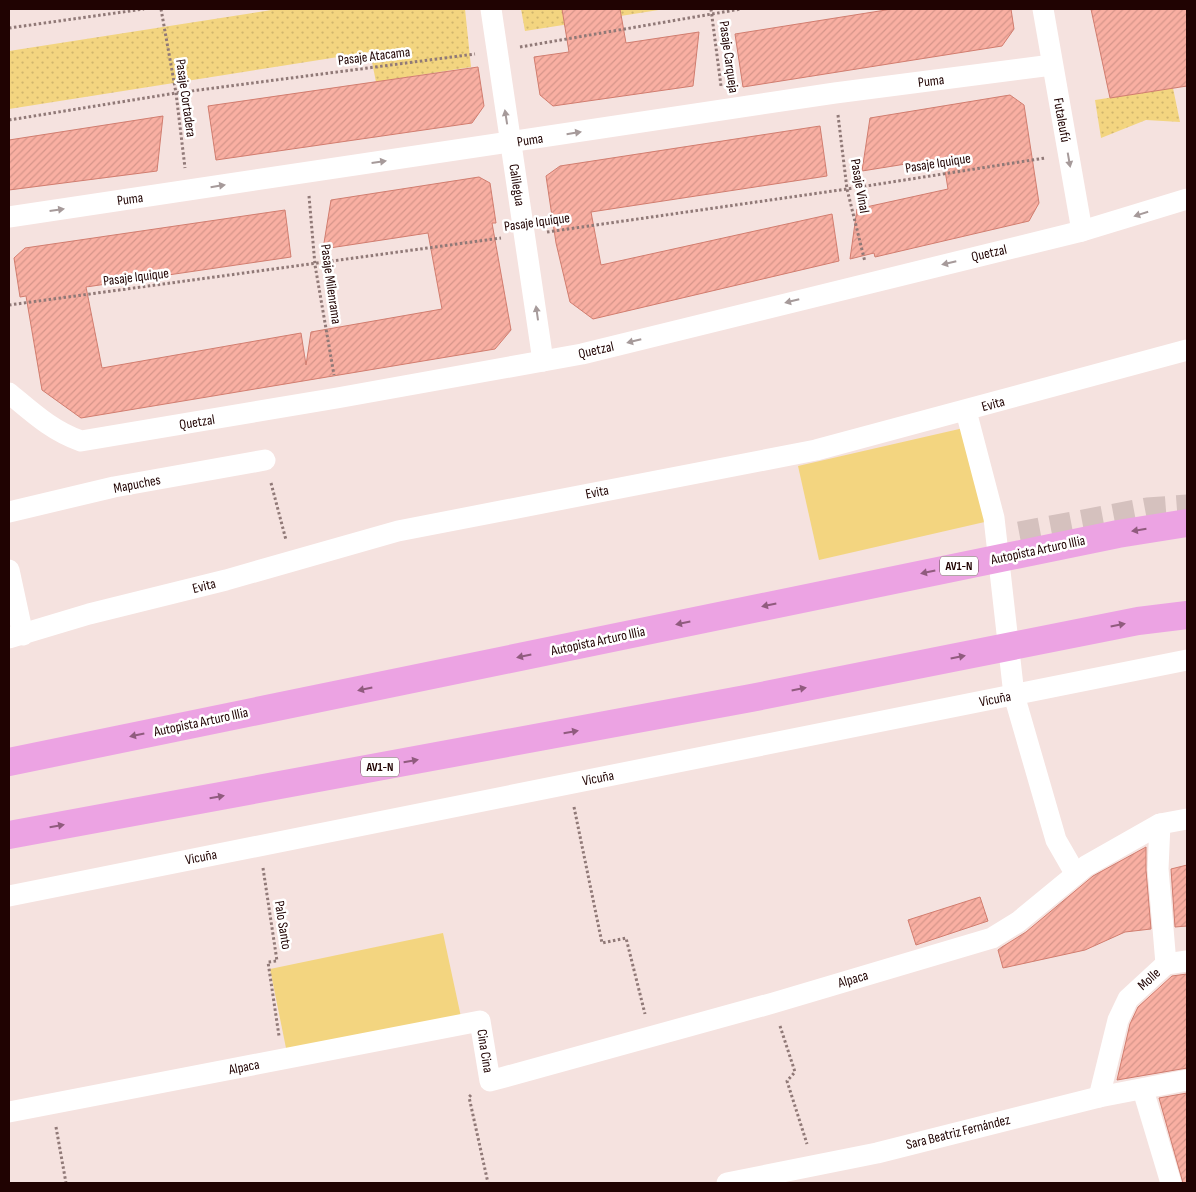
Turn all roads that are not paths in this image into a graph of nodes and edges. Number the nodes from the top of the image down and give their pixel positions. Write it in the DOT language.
graph roads {
  1 [pos="491,9"];
  2 [pos="1043,9"];
  3 [pos="1052,65"];
  4 [pos="510,143"];
  5 [pos="1187,199"];
  6 [pos="9,217"];
  7 [pos="1082,232"];
  8 [pos="1187,350"];
  9 [pos="544,361"];
  10 [pos="9,393"];
  11 [pos="966,411"];
  12 [pos="265,460"];
  13 [pos="9,512"];
  14 [pos="1187,523"];
  15 [pos="9,570"];
  16 [pos="1187,615"];
  17 [pos="16,636"];
  18 [pos="1187,660"];
  19 [pos="1014,695"];
  20 [pos="9,762"];
  21 [pos="1187,819"];
  22 [pos="1160,824"];
  23 [pos="9,835"];
  24 [pos="1075,873"];
  25 [pos="9,896"];
  26 [pos="1187,961"];
  27 [pos="1166,964"];
  28 [pos="480,1021"];
  29 [pos="1187,1080"];
  30 [pos="490,1081"];
  31 [pos="1144,1090"];
  32 [pos="1099,1096"];
  33 [pos="9,1112"];
  34 [pos="727,1183"];
  35 [pos="1171,1183"];
  4 -- 1 [label="street, Calilegua, one-way"];
  2 -- 3 [label="street, Futaleufú"];
  4 -- 3 [label="street, Puma, one-way"];
  3 -- 7 [label="street, Futaleufú, one-way"];
  6 -- 4 [label="street, Puma, one-way"];
  9 -- 4 [label="street, Calilegua, one-way"];
  5 -- 7 [label="street, Quetzal, one-way"];
  7 -- 9 [label="street, Quetzal, one-way"];
  8 -- 11 [label="street, Evita"];
  9 -- 10 [label="street, Quetzal"];
  11 -- 17 [label="street, Evita"];
  11 -- 19 [label="street"];
  12 -- 13 [label="street, Mapuches"];
  14 -- 20 [label="highway, Autopista Arturo Illia / AV1-N, one-way"];
  15 -- 17 [label="street"];
  23 -- 16 [label="highway, AV1-N, one-way"];
  18 -- 19 [label="street, Vicuña"];
  19 -- 24 [label="street"];
  19 -- 25 [label="street, Vicuña"];
  21 -- 22 [label="street, Alpaca"];
  22 -- 24 [label="street, Alpaca"];
  22 -- 27 [label="street, Molle"];
  24 -- 30 [label="street, Alpaca"];
  26 -- 27 [label="street"];
  27 -- 32 [label="street, Molle"];
  28 -- 30 [label="street, Cina Cina"];
  28 -- 33 [label="street, Alpaca"];
  29 -- 31 [label="street, Sara Beatriz Fernández"];
  31 -- 32 [label="street, Sara Beatriz Fernández"];
  31 -- 35 [label="street"];
  32 -- 34 [label="street, Sara Beatriz Fernández"];
}
